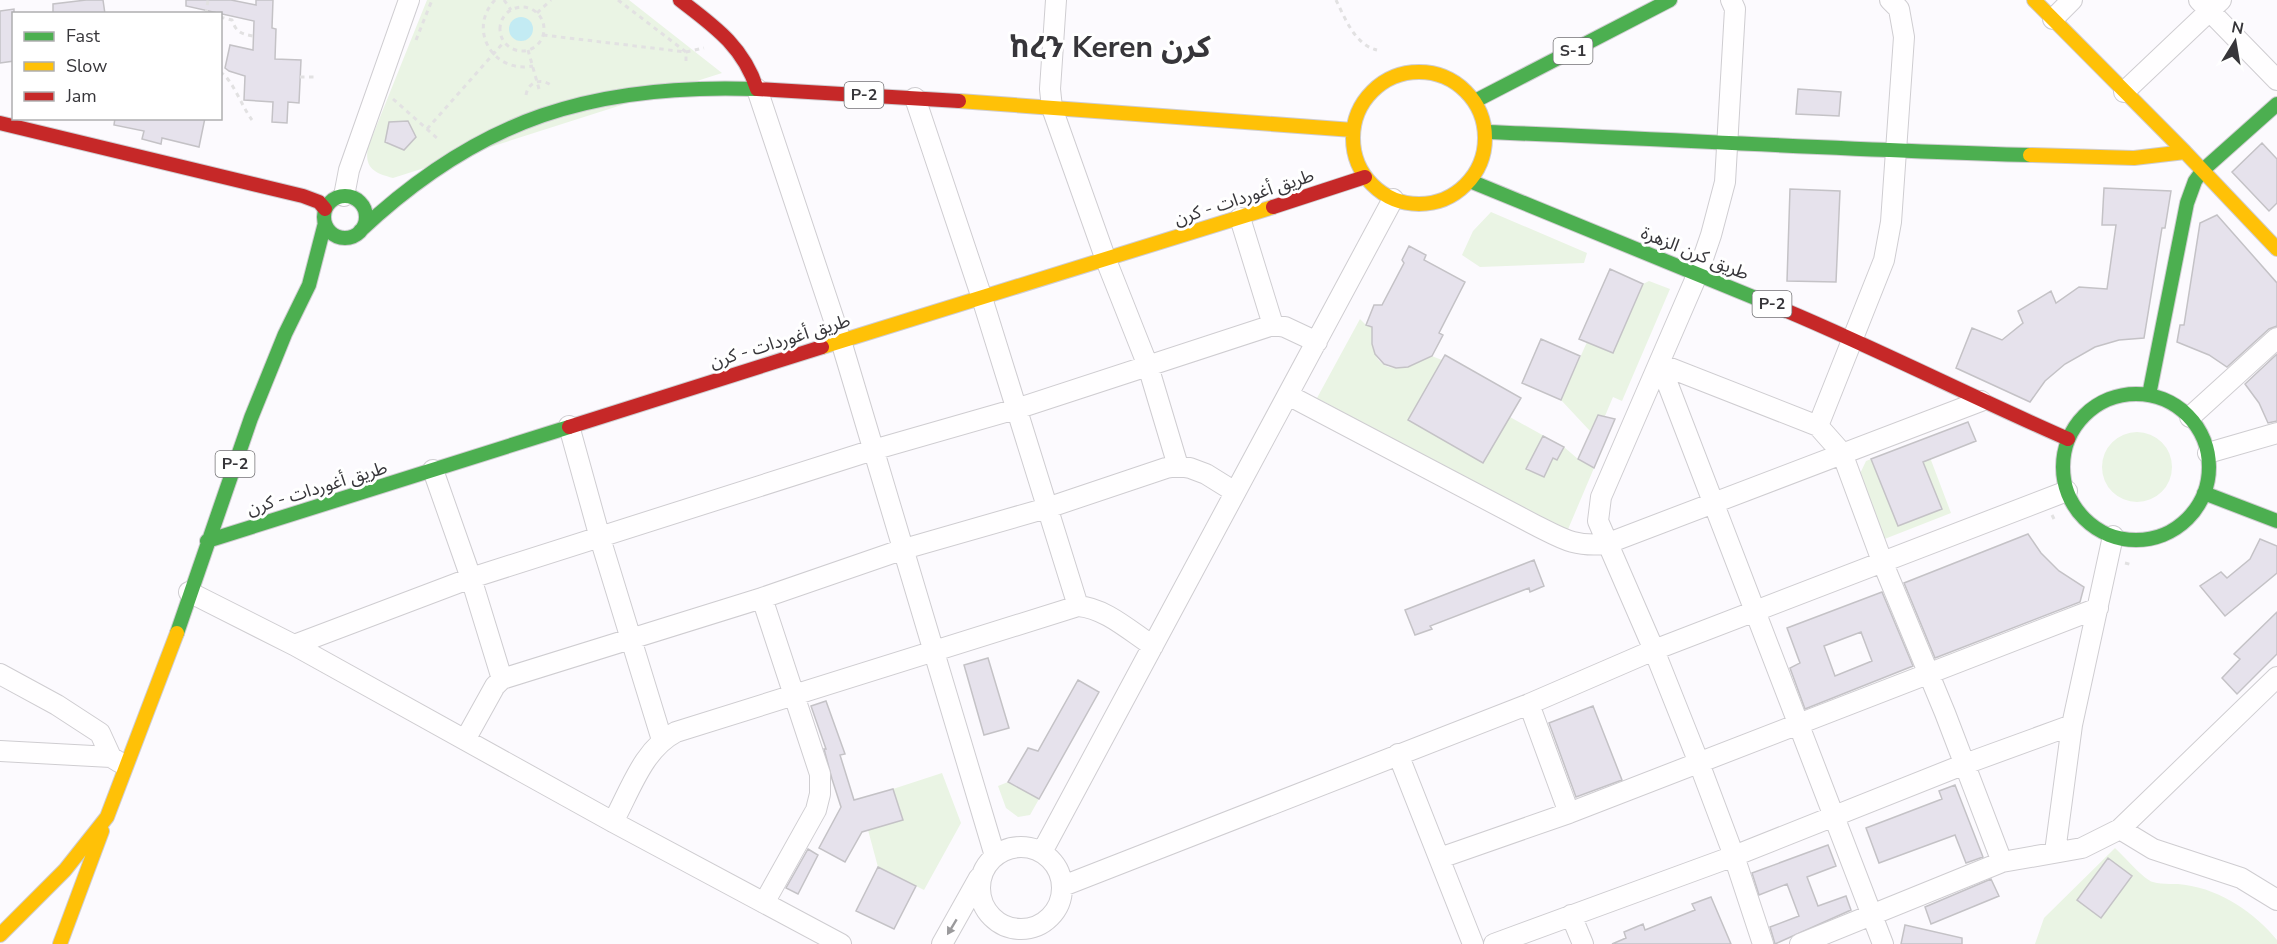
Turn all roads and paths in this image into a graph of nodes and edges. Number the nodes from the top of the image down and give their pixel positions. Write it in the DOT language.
graph roads {
  1 [pos="410,0"];
  2 [pos="495,0"];
  3 [pos="504,0"];
  4 [pos="550,0"];
  5 [pos="680,0"];
  6 [pos="1056,0"];
  7 [pos="1336,0"];
  8 [pos="1670,0"];
  9 [pos="1731,0"];
  10 [pos="2034,0"];
  11 [pos="2072,0"];
  12 [pos="1900,3"];
  13 [pos="2210,4"];
  14 [pos="511,10"];
  15 [pos="537,14"];
  16 [pos="222,18"];
  17 [pos="2053,19"];
  18 [pos="543,35"];
  19 [pos="254,36"];
  20 [pos="504,42"];
  21 [pos="528,50"];
  22 [pos="1377,50"];
  23 [pos="686,52"];
  24 [pos="492,55"];
  25 [pos="533,66"];
  26 [pos="222,74"];
  27 [pos="300,77"];
  28 [pos="318,77"];
  29 [pos="2277,80"];
  30 [pos="757,89"];
  31 [pos="540,91"];
  32 [pos="2124,92"];
  33 [pos="915,98"];
  34 [pos="1475,101"];
  35 [pos="2277,104"];
  36 [pos="1053,108"];
  37 [pos="252,120"];
  38 [pos="0,123"];
  39 [pos="427,129"];
  40 [pos="1353,130"];
  41 [pos="1485,132"];
  42 [pos="1727,141"];
  43 [pos="1895,151"];
  44 [pos="2185,152"];
  45 [pos="2203,170"];
  46 [pos="1365,177"];
  47 [pos="1470,181"];
  48 [pos="398,196"];
  49 [pos="347,197"];
  50 [pos="1394,199"];
  51 [pos="325,216"];
  52 [pos="1240,218"];
  53 [pos="358,233"];
  54 [pos="2277,249"];
  55 [pos="1106,260"];
  56 [pos="1698,273"];
  57 [pos="309,285"];
  58 [pos="982,298"];
  59 [pos="1273,325"];
  60 [pos="1851,338"];
  61 [pos="2277,338"];
  62 [pos="840,341"];
  63 [pos="1317,342"];
  64 [pos="1660,364"];
  65 [pos="1148,366"];
  66 [pos="1288,395"];
  67 [pos="2149,395"];
  68 [pos="1981,401"];
  69 [pos="1016,409"];
  70 [pos="2190,417"];
  71 [pos="569,426"];
  72 [pos="1818,426"];
  73 [pos="2277,433"];
  74 [pos="2068,439"];
  75 [pos="873,450"];
  76 [pos="1842,453"];
  77 [pos="2208,453"];
  78 [pos="1178,466"];
  79 [pos="434,470"];
  80 [pos="2067,491"];
  81 [pos="1235,492"];
  82 [pos="2204,493"];
  83 [pos="1715,503"];
  84 [pos="1047,508"];
  85 [pos="2277,520"];
  86 [pos="2113,536"];
  87 [pos="600,538"];
  88 [pos="207,541"];
  89 [pos="1606,544"];
  90 [pos="904,549"];
  91 [pos="1882,561"];
  92 [pos="471,578"];
  93 [pos="189,592"];
  94 [pos="762,598"];
  95 [pos="1077,606"];
  96 [pos="2098,608"];
  97 [pos="1756,611"];
  98 [pos="630,639"];
  99 [pos="294,645"];
  100 [pos="1153,646"];
  101 [pos="1654,650"];
  102 [pos="934,651"];
  103 [pos="0,674"];
  104 [pos="1928,674"];
  105 [pos="2277,677"];
  106 [pos="502,679"];
  107 [pos="794,695"];
  108 [pos="1529,704"];
  109 [pos="1800,724"];
  110 [pos="2072,725"];
  111 [pos="465,740"];
  112 [pos="662,740"];
  113 [pos="0,751"];
  114 [pos="1398,754"];
  115 [pos="119,762"];
  116 [pos="1699,763"];
  117 [pos="1965,765"];
  118 [pos="1569,813"];
  119 [pos="1834,816"];
  120 [pos="107,817"];
  121 [pos="613,822"];
  122 [pos="2120,829"];
  123 [pos="1042,852"];
  124 [pos="2055,852"];
  125 [pos="995,856"];
  126 [pos="1734,856"];
  127 [pos="1440,858"];
  128 [pos="2002,862"];
  129 [pos="982,873"];
  130 [pos="1063,886"];
  131 [pos="2277,900"];
  132 [pos="764,903"];
  133 [pos="1056,911"];
  134 [pos="1571,915"];
  135 [pos="1873,915"];
  136 [pos="0,934"];
  137 [pos="60,944"];
  138 [pos="841,944"];
  139 [pos="942,944"];
  140 [pos="1037,944"];
  141 [pos="1473,944"];
  142 [pos="1494,944"];
  143 [pos="1583,944"];
  144 [pos="1763,944"];
  145 [pos="1800,944"];
  146 [pos="1884,944"];
  1 -- 49 [label="street"];
  2 -- 24 [label="path"];
  3 -- 14 [label="path"];
  4 -- 15 [label="path"];
  5 -- 30 [label="main road"];
  6 -- 36 [label="street"];
  7 -- 22 [label="path"];
  8 -- 34 [label="main road, S-1"];
  9 -- 42 [label="street"];
  10 -- 17 [label="main road"];
  11 -- 17 [label="street"];
  12 -- 43 [label="street"];
  13 -- 29 [label="street"];
  13 -- 32 [label="street"];
  14 -- 15 [label="path"];
  14 -- 20 [label="path"];
  15 -- 18 [label="path"];
  16 -- 19 [label="path"];
  17 -- 32 [label="main road"];
  18 -- 21 [label="path"];
  18 -- 23 [label="path"];
  20 -- 21 [label="path"];
  20 -- 24 [label="path"];
  21 -- 25 [label="path"];
  24 -- 25 [label="path"];
  24 -- 39 [label="path"];
  25 -- 31 [label="path"];
  26 -- 37 [label="path"];
  27 -- 28 [label="path"];
  30 -- 33 [label="main road, طريق أغوردات - كرن / P-2"];
  30 -- 48 [label="main road, طريق أغوردات - كرن / P-2"];
  30 -- 62 [label="street"];
  32 -- 44 [label="main road"];
  33 -- 36 [label="main road, طريق أغوردات - كرن / P-2"];
  33 -- 58 [label="street"];
  34 -- 40 [label="main road"];
  34 -- 41 [label="main road"];
  35 -- 45 [label="main road"];
  36 -- 40 [label="main road, طريق أغوردات - كرن / P-2"];
  36 -- 55 [label="street"];
  38 -- 51 [label="main road"];
  40 -- 46 [label="main road"];
  41 -- 42 [label="main road"];
  41 -- 47 [label="main road"];
  42 -- 43 [label="main road"];
  42 -- 56 [label="street"];
  43 -- 44 [label="main road"];
  43 -- 60 [label="street"];
  44 -- 45 [label="main road"];
  45 -- 54 [label="main road"];
  45 -- 67 [label="main road"];
  46 -- 50 [label="main road"];
  46 -- 52 [label="main road, طريق أغوردات - كرن"];
  47 -- 50 [label="main road"];
  47 -- 56 [label="main road, طريق كرن الزهرة / P-2"];
  48 -- 49 [label="main road"];
  48 -- 53 [label="main road, طريق أغوردات - كرن / P-2"];
  49 -- 51 [label="main road"];
  49 -- 53 [label="main road"];
  50 -- 63 [label="street"];
  51 -- 53 [label="main road"];
  51 -- 57 [label="main road, طريق أغوردات - كرن / P-2"];
  52 -- 55 [label="main road, طريق أغوردات - كرن"];
  52 -- 59 [label="street"];
  53 -- 57 [label="main road, طريق أغوردات - كرن / P-2"];
  55 -- 58 [label="main road, طريق أغوردات - كرن"];
  55 -- 65 [label="street"];
  56 -- 60 [label="main road, طريق كرن الزهرة / P-2"];
  56 -- 64 [label="street"];
  57 -- 88 [label="main road, طريق أغوردات - كرن / P-2"];
  58 -- 62 [label="main road, طريق أغوردات - كرن"];
  58 -- 69 [label="street"];
  59 -- 63 [label="street"];
  59 -- 65 [label="street"];
  60 -- 68 [label="main road, طريق كرن الزهرة / P-2"];
  60 -- 72 [label="street"];
  61 -- 70 [label="street"];
  62 -- 71 [label="main road, طريق أغوردات - كرن"];
  62 -- 75 [label="street"];
  63 -- 66 [label="street"];
  64 -- 72 [label="street"];
  64 -- 83 [label="street"];
  64 -- 89 [label="street"];
  65 -- 69 [label="street"];
  65 -- 78 [label="street"];
  66 -- 81 [label="street"];
  66 -- 89 [label="street"];
  67 -- 70 [label="main road"];
  67 -- 74 [label="main road"];
  68 -- 74 [label="main road, طريق كرن الزهرة / P-2"];
  68 -- 76 [label="street"];
  69 -- 75 [label="street"];
  69 -- 84 [label="street"];
  70 -- 77 [label="main road"];
  71 -- 79 [label="main road, طريق أغوردات - كرن"];
  71 -- 87 [label="street"];
  72 -- 76 [label="street"];
  73 -- 77 [label="street"];
  74 -- 80 [label="main road"];
  75 -- 87 [label="street"];
  75 -- 90 [label="street"];
  76 -- 83 [label="street"];
  76 -- 91 [label="street"];
  77 -- 82 [label="main road"];
  78 -- 81 [label="street"];
  78 -- 84 [label="street"];
  79 -- 88 [label="main road, طريق أغوردات - كرن"];
  79 -- 92 [label="street"];
  80 -- 86 [label="main road"];
  80 -- 91 [label="street"];
  81 -- 100 [label="street"];
  82 -- 85 [label="main road"];
  82 -- 86 [label="main road"];
  83 -- 89 [label="street"];
  83 -- 97 [label="street"];
  84 -- 90 [label="street"];
  84 -- 95 [label="street"];
  86 -- 96 [label="street"];
  87 -- 92 [label="street"];
  87 -- 98 [label="street"];
  88 -- 93 [label="main road, طريق أغوردات - كرن / P-2"];
  89 -- 101 [label="street"];
  90 -- 94 [label="street"];
  90 -- 102 [label="street"];
  91 -- 97 [label="street"];
  91 -- 104 [label="street"];
  92 -- 99 [label="street"];
  92 -- 106 [label="street"];
  93 -- 99 [label="street"];
  93 -- 115 [label="main road, طريق أغوردات - كرن / P-2"];
  94 -- 98 [label="street"];
  94 -- 107 [label="street"];
  95 -- 100 [label="street"];
  95 -- 102 [label="street"];
  96 -- 104 [label="street"];
  96 -- 110 [label="street"];
  97 -- 101 [label="street"];
  97 -- 109 [label="street"];
  98 -- 106 [label="street"];
  98 -- 112 [label="street"];
  99 -- 111 [label="street"];
  100 -- 123 [label="street"];
  101 -- 108 [label="street"];
  101 -- 116 [label="street"];
  102 -- 107 [label="street"];
  102 -- 125 [label="street"];
  103 -- 115 [label="street"];
  104 -- 109 [label="street"];
  104 -- 117 [label="street"];
  105 -- 122 [label="street"];
  106 -- 111 [label="street"];
  107 -- 112 [label="street"];
  107 -- 132 [label="street"];
  108 -- 114 [label="street"];
  108 -- 118 [label="street"];
  109 -- 116 [label="street"];
  109 -- 119 [label="street"];
  110 -- 117 [label="street"];
  110 -- 124 [label="street"];
  111 -- 121 [label="street"];
  112 -- 121 [label="street"];
  113 -- 115 [label="street"];
  114 -- 127 [label="street"];
  114 -- 130 [label="street"];
  115 -- 120 [label="main road, P-2"];
  116 -- 118 [label="street"];
  116 -- 126 [label="street"];
  117 -- 119 [label="street"];
  117 -- 128 [label="street"];
  118 -- 127 [label="street"];
  119 -- 126 [label="street"];
  119 -- 135 [label="street"];
  120 -- 136 [label="main road, P-2"];
  120 -- 137 [label="main road"];
  121 -- 132 [label="street"];
  122 -- 124 [label="street"];
  122 -- 131 [label="street"];
  123 -- 125 [label="street"];
  123 -- 130 [label="street"];
  124 -- 128 [label="street"];
  125 -- 129 [label="street"];
  126 -- 134 [label="street"];
  126 -- 144 [label="street"];
  127 -- 141 [label="street"];
  128 -- 135 [label="street"];
  129 -- 133 [label="street"];
  129 -- 139 [label="street, one-way"];
  130 -- 133 [label="street"];
  132 -- 138 [label="street"];
  133 -- 140 [label="street"];
  134 -- 142 [label="street"];
  134 -- 143 [label="street"];
  135 -- 145 [label="street"];
  135 -- 146 [label="street"];
}
